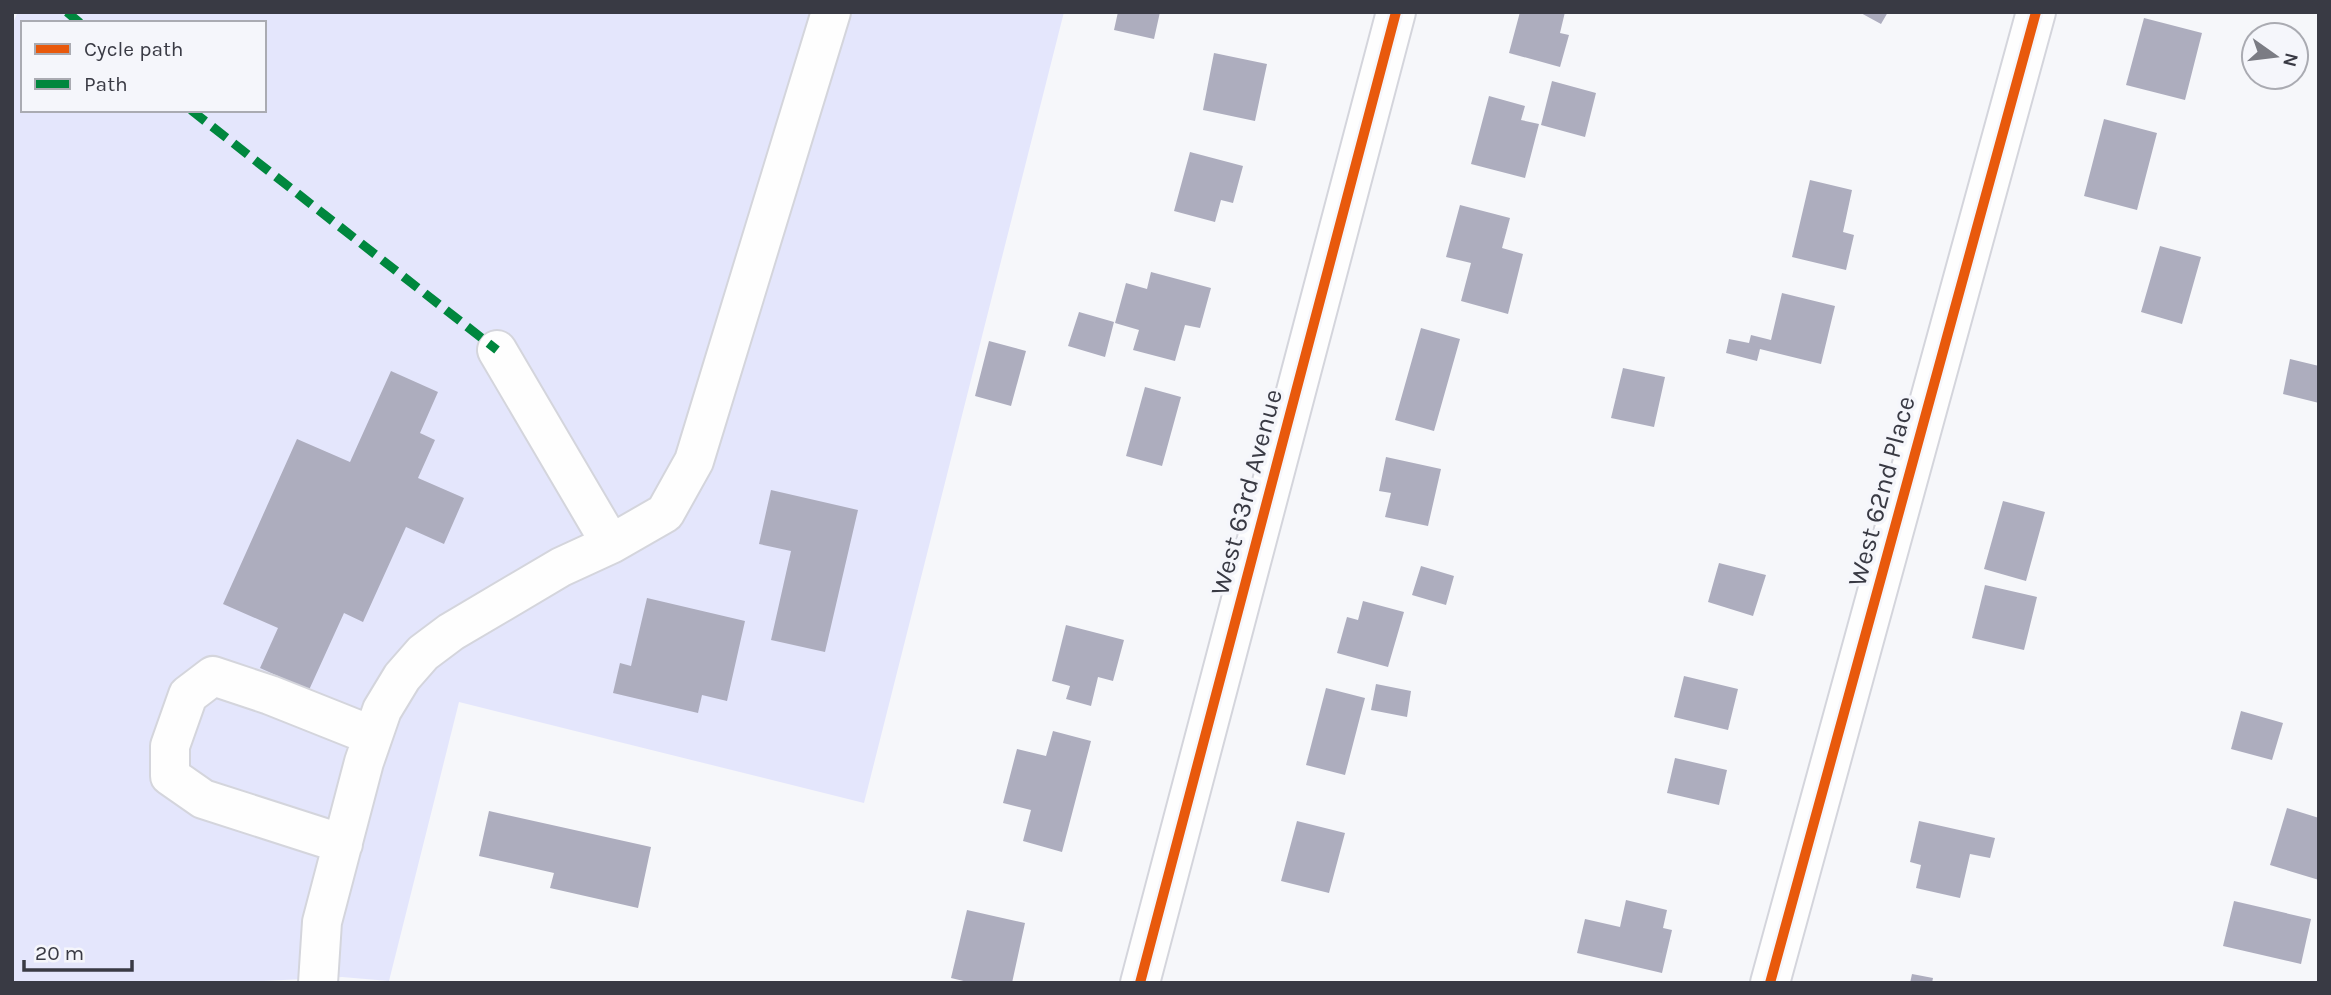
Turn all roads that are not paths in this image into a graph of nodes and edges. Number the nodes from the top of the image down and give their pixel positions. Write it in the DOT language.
graph roads {
  1 [pos="831,12"];
  2 [pos="1396,12"];
  3 [pos="2036,12"];
  4 [pos="497,350"];
  5 [pos="611,544"];
  6 [pos="373,736"];
  7 [pos="343,844"];
  8 [pos="318,983"];
  9 [pos="1140,983"];
  10 [pos="1770,983"];
  1 -- 5 [label="street"];
  2 -- 9 [label="street, West 63rd Avenue"];
  3 -- 10 [label="street, West 62nd Place"];
  4 -- 5 [label="street"];
  5 -- 6 [label="street"];
  6 -- 7 [label="street"];
  6 -- 7 [label="street"];
  7 -- 8 [label="street"];
}
